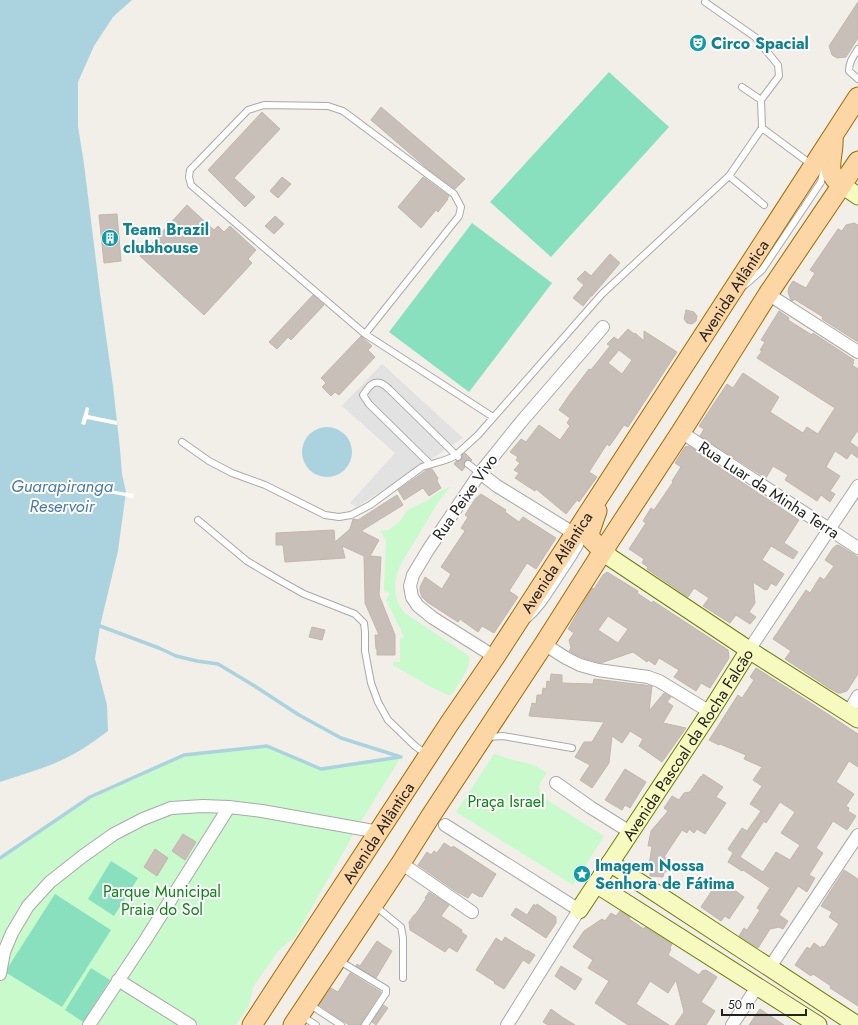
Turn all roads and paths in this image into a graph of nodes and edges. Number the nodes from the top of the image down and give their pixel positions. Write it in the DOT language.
graph roads {
  1 [pos="705,2"];
  2 [pos="858,49"];
  3 [pos="858,78"];
  4 [pos="742,87"];
  5 [pos="858,97"];
  6 [pos="761,100"];
  7 [pos="762,128"];
  8 [pos="833,136"];
  9 [pos="858,161"];
  10 [pos="813,166"];
  11 [pos="729,176"];
  12 [pos="842,185"];
  13 [pos="858,196"];
  14 [pos="764,205"];
  15 [pos="768,294"];
  16 [pos="726,301"];
  17 [pos="603,327"];
  18 [pos="365,334"];
  19 [pos="858,352"];
  20 [pos="493,418"];
  21 [pos="681,432"];
  22 [pos="182,442"];
  23 [pos="458,457"];
  24 [pos="430,464"];
  25 [pos="468,464"];
  26 [pos="480,473"];
  27 [pos="858,486"];
  28 [pos="604,490"];
  29 [pos="198,520"];
  30 [pos="830,530"];
  31 [pos="575,534"];
  32 [pos="858,548"];
  33 [pos="603,551"];
  34 [pos="506,640"];
  35 [pos="544,644"];
  36 [pos="749,650"];
  37 [pos="495,656"];
  38 [pos="858,696"];
  39 [pos="710,712"];
  40 [pos="853,716"];
  41 [pos="482,738"];
  42 [pos="572,748"];
  43 [pos="429,756"];
  44 [pos="556,783"];
  45 [pos="229,807"];
  46 [pos="445,825"];
  47 [pos="379,832"];
  48 [pos="630,832"];
  49 [pos="858,835"];
  50 [pos="401,863"];
  51 [pos="610,863"];
  52 [pos="596,884"];
  53 [pos="373,904"];
  54 [pos="579,910"];
  55 [pos="472,912"];
  56 [pos="336,959"];
  57 [pos="770,967"];
  58 [pos="0,974"];
  59 [pos="403,978"];
  60 [pos="118,980"];
  61 [pos="757,987"];
  62 [pos="300,1014"];
  63 [pos="89,1025"];
  64 [pos="190,1025"];
  65 [pos="252,1025"];
  66 [pos="316,1025"];
  67 [pos="341,1025"];
  68 [pos="365,1025"];
  69 [pos="507,1025"];
  70 [pos="732,1025"];
  71 [pos="818,1025"];
  72 [pos="857,1025"];
  1 -- 6 [label="lane"];
  2 -- 3 [label="lane"];
  4 -- 6 [label="lane"];
  5 -- 8 [label="main road, Avenida Atlântica"];
  6 -- 7 [label="lane"];
  7 -- 10 [label="lane"];
  7 -- 11 [label="lane"];
  8 -- 10 [label="main road, Avenida Atlântica"];
  8 -- 12 [label="main road"];
  8 -- 16 [label="lane"];
  9 -- 12 [label="main road, Avenida Atlântica"];
  10 -- 16 [label="main road, Avenida Atlântica"];
  11 -- 14 [label="lane"];
  11 -- 20 [label="lane"];
  12 -- 13 [label="street"];
  12 -- 15 [label="main road, Avenida Atlântica"];
  15 -- 19 [label="street"];
  15 -- 21 [label="main road, Avenida Atlântica"];
  16 -- 28 [label="main road, Avenida Atlântica"];
  17 -- 26 [label="street, Rua Peixe Vivo"];
  18 -- 18 [label="lane"];
  18 -- 20 [label="lane"];
  20 -- 23 [label="lane"];
  21 -- 30 [label="street, Rua Luar da Minha Terra"];
  21 -- 33 [label="main road, Avenida Atlântica"];
  22 -- 24 [label="lane"];
  23 -- 24 [label="lane"];
  23 -- 24 [label="lane"];
  25 -- 26 [label="lane"];
  26 -- 31 [label="street"];
  26 -- 37 [label="street, Rua Peixe Vivo"];
  27 -- 30 [label="street, Avenida Pascoal da Rocha Falcão"];
  28 -- 31 [label="main road, Avenida Atlântica"];
  28 -- 33 [label="main road"];
  28 -- 34 [label="lane"];
  29 -- 43 [label="lane"];
  30 -- 32 [label="street, Rua Luar da Minha Terra"];
  30 -- 36 [label="street, Avenida Pascoal da Rocha Falcão"];
  31 -- 34 [label="main road, Avenida Atlântica"];
  33 -- 35 [label="main road, Avenida Atlântica"];
  33 -- 36 [label="street"];
  34 -- 37 [label="main road, Avenida Atlântica"];
  35 -- 39 [label="street"];
  35 -- 41 [label="main road, Avenida Atlântica"];
  36 -- 39 [label="street, Avenida Pascoal da Rocha Falcão"];
  36 -- 40 [label="street"];
  37 -- 43 [label="main road, Avenida Atlântica"];
  38 -- 40 [label="street"];
  39 -- 48 [label="street, Avenida Pascoal da Rocha Falcão"];
  41 -- 42 [label="lane"];
  41 -- 50 [label="main road, Avenida Atlântica"];
  43 -- 47 [label="main road, Avenida Atlântica"];
  44 -- 48 [label="street"];
  45 -- 47 [label="street"];
  45 -- 58 [label="street"];
  45 -- 60 [label="street"];
  46 -- 54 [label="street"];
  47 -- 65 [label="main road, Avenida Atlântica"];
  48 -- 51 [label="street, Avenida Pascoal da Rocha Falcão"];
  49 -- 57 [label="street"];
  50 -- 53 [label="main road, Avenida Atlântica"];
  50 -- 55 [label="street"];
  51 -- 52 [label="street, Avenida Pascoal da Rocha Falcão"];
  51 -- 57 [label="street"];
  52 -- 54 [label="street, Avenida Pascoal da Rocha Falcão"];
  52 -- 61 [label="street"];
  53 -- 56 [label="main road, Avenida Atlântica"];
  53 -- 59 [label="lane"];
  54 -- 69 [label="street, Avenida Pascoal da Rocha Falcão"];
  56 -- 62 [label="main road, Avenida Atlântica"];
  56 -- 68 [label="lane"];
  57 -- 72 [label="street"];
  60 -- 63 [label="street"];
  60 -- 64 [label="street"];
  61 -- 70 [label="street"];
  61 -- 71 [label="street"];
  62 -- 66 [label="lane"];
  62 -- 67 [label="lane"];
}
